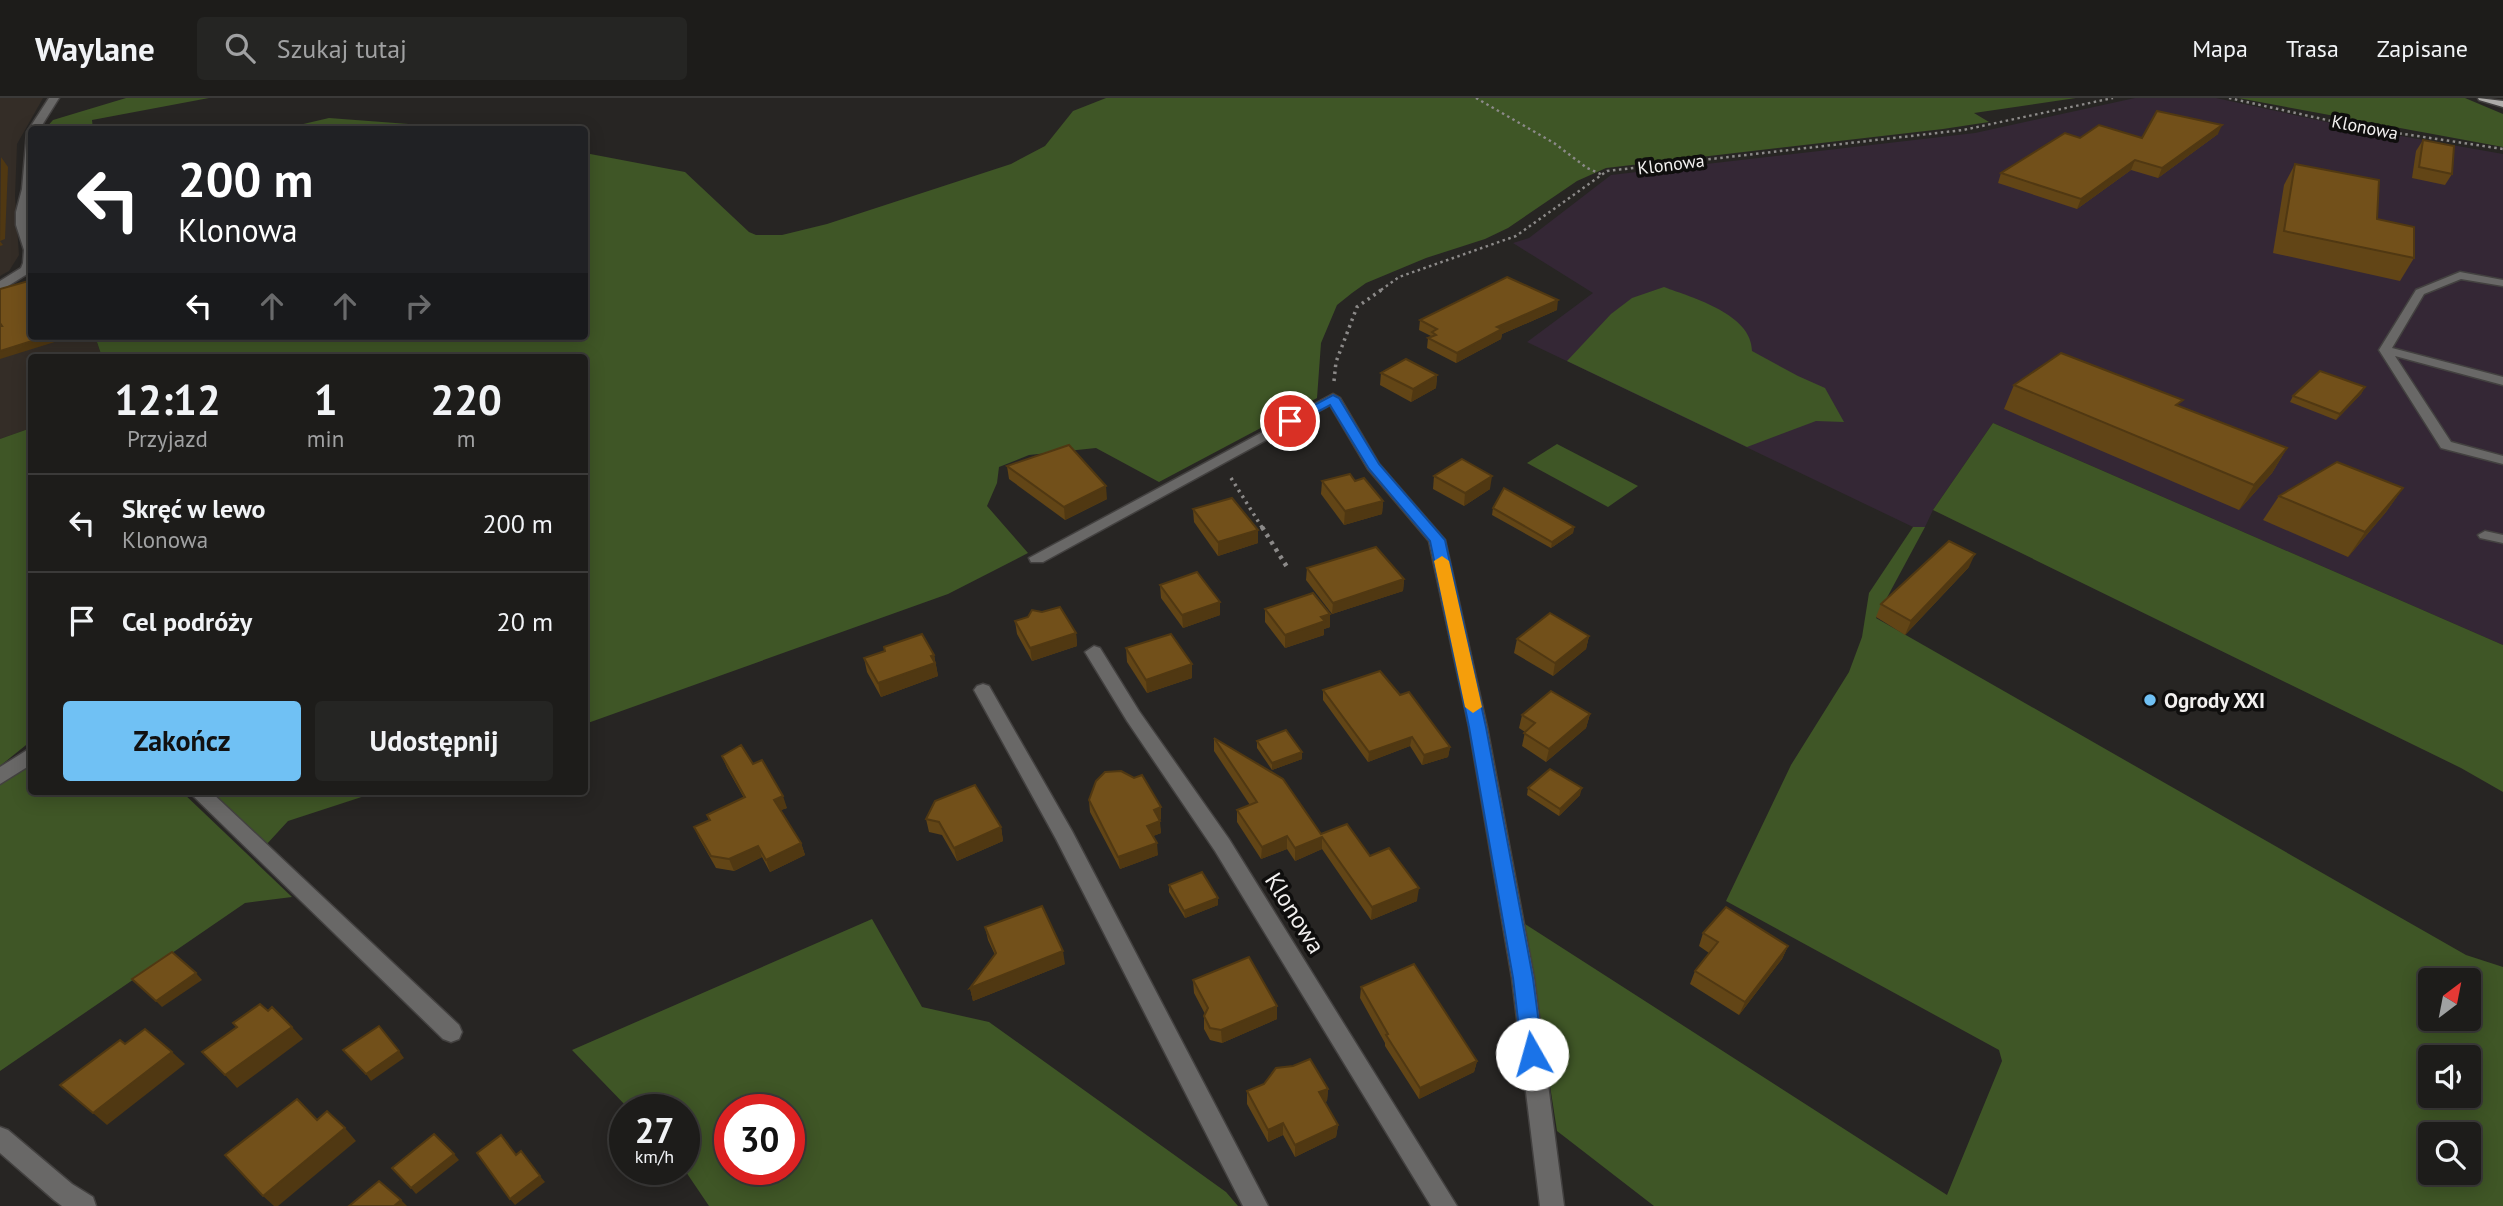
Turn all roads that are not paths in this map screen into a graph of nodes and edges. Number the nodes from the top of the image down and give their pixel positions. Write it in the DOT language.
graph roads {
  1 [pos="54,98"];
  2 [pos="2483,98"];
  3 [pos="2503,104"];
  4 [pos="35,126"];
  5 [pos="28,190"];
  6 [pos="28,244"];
  7 [pos="28,265"];
  8 [pos="2503,283"];
  9 [pos="0,287"];
  10 [pos="2385,351"];
  11 [pos="2503,381"];
  12 [pos="2503,460"];
  13 [pos="2484,534"];
  14 [pos="2503,540"];
  15 [pos="1037,558"];
  16 [pos="1094,652"];
  17 [pos="983,690"];
  18 [pos="28,757"];
  19 [pos="0,777"];
  20 [pos="202,795"];
  21 [pos="451,1032"];
  22 [pos="0,1138"];
  23 [pos="84,1206"];
  24 [pos="1256,1206"];
  25 [pos="1445,1206"];
  26 [pos="1552,1206"];
  1 -- 4 [label="street"];
  2 -- 3 [label="main road"];
  5 -- 6 [label="street"];
  7 -- 9 [label="street"];
  8 -- 10 [label="lane"];
  10 -- 11 [label="lane"];
  10 -- 12 [label="lane"];
  13 -- 14 [label="lane"];
  15 -- 26 [label="street"];
  16 -- 25 [label="street, Klonowa"];
  17 -- 24 [label="street"];
  18 -- 19 [label="street"];
  20 -- 21 [label="street"];
  22 -- 23 [label="street"];
}
